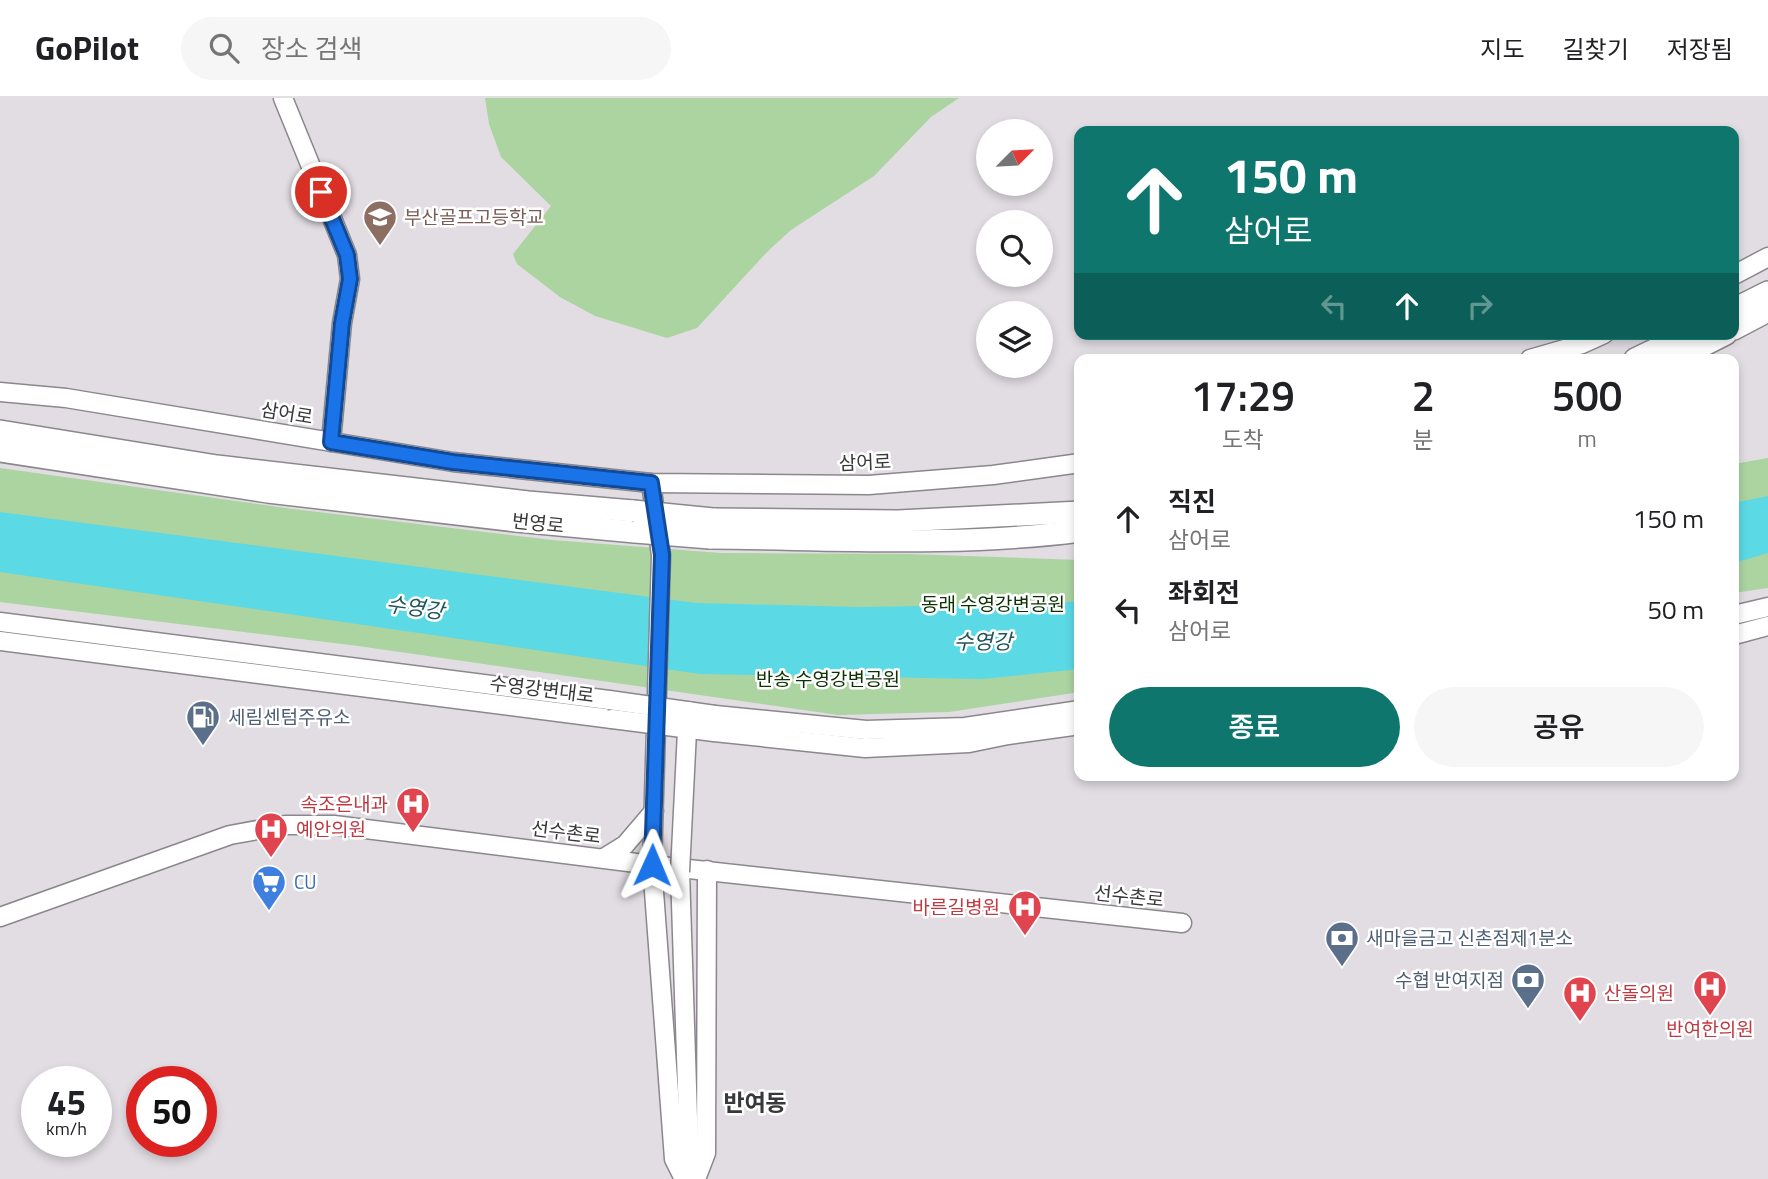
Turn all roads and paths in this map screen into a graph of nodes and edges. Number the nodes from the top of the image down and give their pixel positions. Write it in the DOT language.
graph roads {
  1 [pos="283,98"];
  2 [pos="1768,257"];
  3 [pos="1739,272"];
  4 [pos="1768,292"];
  5 [pos="1739,306"];
  6 [pos="1768,311"];
  7 [pos="1739,327"];
  8 [pos="1591,340"];
  9 [pos="1674,340"];
  10 [pos="1714,340"];
  11 [pos="1547,354"];
  12 [pos="1646,354"];
  13 [pos="1687,354"];
  14 [pos="0,393"];
  15 [pos="0,432"];
  16 [pos="331,442"];
  17 [pos="0,451"];
  18 [pos="1074,464"];
  19 [pos="651,483"];
  20 [pos="1074,512"];
  21 [pos="634,522"];
  22 [pos="712,528"];
  23 [pos="1074,532"];
  24 [pos="1768,607"];
  25 [pos="1739,614"];
  26 [pos="0,622"];
  27 [pos="1768,626"];
  28 [pos="1739,634"];
  29 [pos="0,641"];
  30 [pos="1074,711"];
  31 [pos="687,720"];
  32 [pos="715,723"];
  33 [pos="1074,726"];
  34 [pos="654,811"];
  35 [pos="604,858"];
  36 [pos="652,865"];
  37 [pos="707,870"];
  38 [pos="0,917"];
  39 [pos="1182,923"];
  40 [pos="690,1177"];
  1 -- 16 [label="main road"];
  2 -- 3 [label="main road"];
  4 -- 5 [label="highway"];
  6 -- 7 [label="highway"];
  8 -- 11 [label="main road"];
  9 -- 12 [label="highway"];
  10 -- 13 [label="highway"];
  14 -- 16 [label="main road, 삼어로"];
  15 -- 21 [label="highway, 번영로"];
  16 -- 19 [label="main road, 삼어로"];
  17 -- 21 [label="highway, 번영로"];
  18 -- 19 [label="main road, 삼어로"];
  19 -- 34 [label="main road"];
  20 -- 22 [label="highway, 번영로"];
  21 -- 22 [label="highway, 번영로, bridge"];
  22 -- 23 [label="highway, 번영로"];
  24 -- 25 [label="main road"];
  26 -- 31 [label="main road, 수영강변대로, bridge"];
  27 -- 28 [label="main road"];
  29 -- 31 [label="main road, 수영강변대로, bridge"];
  30 -- 32 [label="main road, 수영강변대로"];
  31 -- 32 [label="main road, 수영강변대로, bridge"];
  31 -- 40 [label="main road, bridge"];
  32 -- 33 [label="main road, 수영강변대로"];
  34 -- 35 [label="main road"];
  34 -- 36 [label="main road"];
  35 -- 36 [label="main road, 선수촌로"];
  35 -- 38 [label="main road, 선수촌로"];
  36 -- 37 [label="main road, 선수촌로"];
  36 -- 40 [label="main road"];
  37 -- 39 [label="main road, 선수촌로"];
  37 -- 40 [label="main road"];
}
